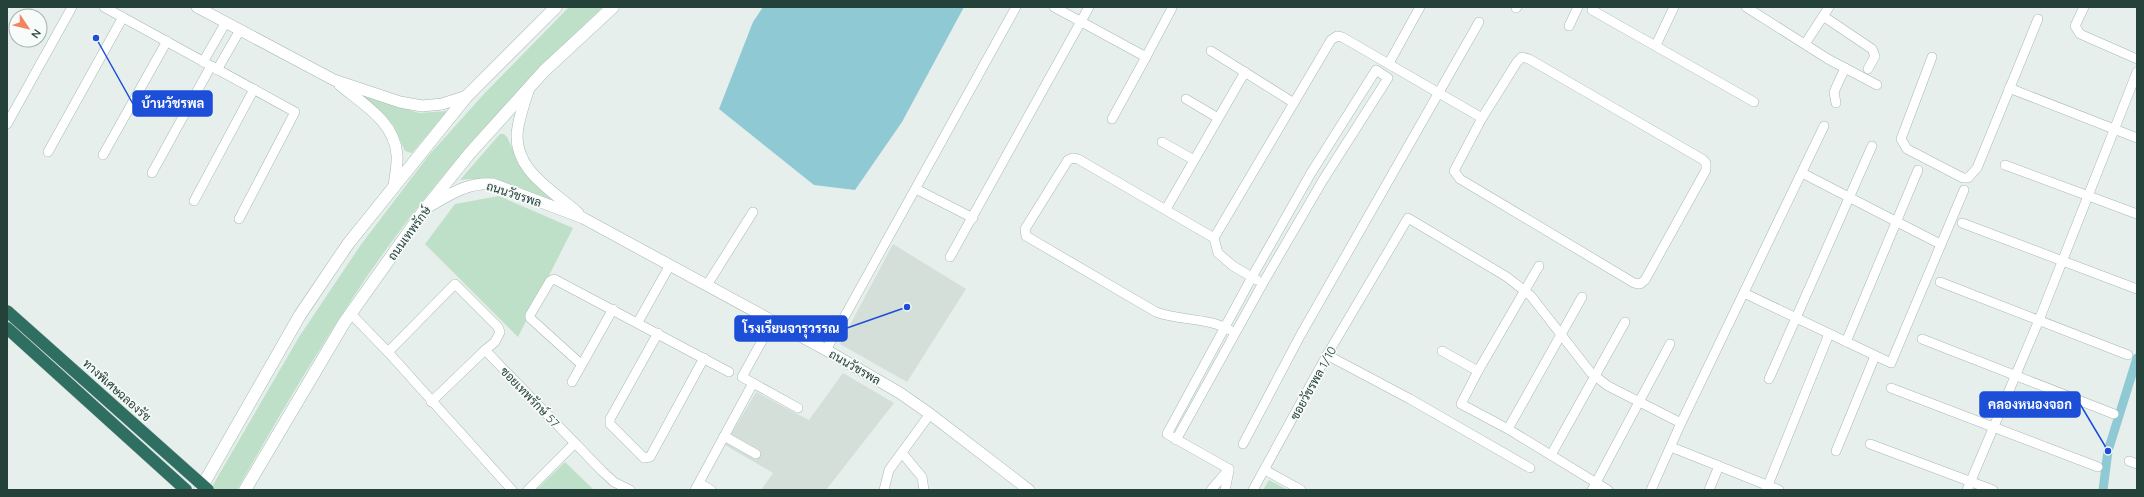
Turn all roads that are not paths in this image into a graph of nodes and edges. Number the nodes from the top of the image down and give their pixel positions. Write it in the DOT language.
graph roads {
  1 [pos="72,7"];
  2 [pos="104,7"];
  3 [pos="197,7"];
  4 [pos="556,7"];
  5 [pos="612,7"];
  6 [pos="1016,7"];
  7 [pos="1054,7"];
  8 [pos="1089,7"];
  9 [pos="1420,7"];
  10 [pos="1578,7"];
  11 [pos="1674,7"];
  12 [pos="1746,7"];
  13 [pos="1829,7"];
  14 [pos="2084,7"];
  15 [pos="1172,8"];
  16 [pos="1592,10"];
  17 [pos="1823,16"];
  18 [pos="123,17"];
  19 [pos="2038,19"];
  20 [pos="226,22"];
  21 [pos="1081,22"];
  22 [pos="1479,22"];
  23 [pos="1569,26"];
  24 [pos="240,30"];
  25 [pos="167,41"];
  26 [pos="1805,44"];
  27 [pos="1656,45"];
  28 [pos="1211,51"];
  29 [pos="1146,57"];
  30 [pos="1932,57"];
  31 [pos="2137,59"];
  32 [pos="1389,63"];
  33 [pos="210,66"];
  34 [pos="1845,68"];
  35 [pos="1868,69"];
  36 [pos="1245,72"];
  37 [pos="2137,72"];
  38 [pos="334,80"];
  39 [pos="1878,85"];
  40 [pos="529,88"];
  41 [pos="2009,88"];
  42 [pos="254,89"];
  43 [pos="1439,92"];
  44 [pos="467,96"];
  45 [pos="1186,99"];
  46 [pos="1754,102"];
  47 [pos="1294,103"];
  48 [pos="1836,103"];
  49 [pos="1218,118"];
  50 [pos="1482,118"];
  51 [pos="1112,119"];
  52 [pos="7,124"];
  53 [pos="1824,126"];
  54 [pos="2115,129"];
  55 [pos="2137,138"];
  56 [pos="1162,142"];
  57 [pos="1872,146"];
  58 [pos="48,152"];
  59 [pos="103,155"];
  60 [pos="1194,160"];
  61 [pos="2005,165"];
  62 [pos="1918,170"];
  63 [pos="152,173"];
  64 [pos="1311,173"];
  65 [pos="1802,173"];
  66 [pos="1323,180"];
  67 [pos="394,186"];
  68 [pos="916,189"];
  69 [pos="1964,190"];
  70 [pos="2089,195"];
  71 [pos="1849,197"];
  72 [pos="194,201"];
  73 [pos="425,209"];
  74 [pos="1166,209"];
  75 [pos="754,212"];
  76 [pos="2137,214"];
  77 [pos="239,218"];
  78 [pos="583,218"];
  79 [pos="973,218"];
  80 [pos="1896,221"];
  81 [pos="1962,223"];
  82 [pos="1214,238"];
  83 [pos="1940,244"];
  84 [pos="950,258"];
  85 [pos="2063,261"];
  86 [pos="670,265"];
  87 [pos="1539,266"];
  88 [pos="1252,277"];
  89 [pos="1940,282"];
  90 [pos="1263,283"];
  91 [pos="707,285"];
  92 [pos="2137,289"];
  93 [pos="1525,291"];
  94 [pos="1744,294"];
  95 [pos="1582,297"];
  96 [pos="613,309"];
  97 [pos="7,311"];
  98 [pos="351,314"];
  99 [pos="1796,318"];
  100 [pos="2039,320"];
  101 [pos="773,321"];
  102 [pos="638,322"];
  103 [pos="1625,322"];
  104 [pos="1225,327"];
  105 [pos="7,328"];
  106 [pos="658,333"];
  107 [pos="1560,333"];
  108 [pos="1236,334"];
  109 [pos="1829,334"];
  110 [pos="1922,339"];
  111 [pos="1846,342"];
  112 [pos="1670,344"];
  113 [pos="485,350"];
  114 [pos="826,350"];
  115 [pos="1442,351"];
  116 [pos="388,352"];
  117 [pos="1328,355"];
  118 [pos="2128,355"];
  119 [pos="1875,356"];
  120 [pos="704,358"];
  121 [pos="581,364"];
  122 [pos="1478,371"];
  123 [pos="730,372"];
  124 [pos="2016,374"];
  125 [pos="1595,376"];
  126 [pos="1769,379"];
  127 [pos="572,382"];
  128 [pos="753,383"];
  129 [pos="1891,388"];
  130 [pos="431,402"];
  131 [pos="1638,402"];
  132 [pos="798,408"];
  133 [pos="930,414"];
  134 [pos="2114,414"];
  135 [pos="1681,423"];
  136 [pos="1993,428"];
  137 [pos="1508,429"];
  138 [pos="724,436"];
  139 [pos="1176,440"];
  140 [pos="575,443"];
  141 [pos="1243,444"];
  142 [pos="1870,444"];
  143 [pos="1670,447"];
  144 [pos="1836,451"];
  145 [pos="902,453"];
  146 [pos="756,454"];
  147 [pos="1551,455"];
  148 [pos="1719,466"];
  149 [pos="1530,468"];
  150 [pos="2098,468"];
  151 [pos="1229,469"];
  152 [pos="1265,470"];
  153 [pos="1594,486"];
  154 [pos="1968,486"];
  155 [pos="697,487"];
  156 [pos="1024,488"];
  157 [pos="1767,488"];
  158 [pos="186,490"];
  159 [pos="200,490"];
  160 [pos="208,490"];
  161 [pos="245,490"];
  162 [pos="512,490"];
  163 [pos="528,490"];
  164 [pos="630,490"];
  165 [pos="711,490"];
  166 [pos="884,490"];
  167 [pos="924,490"];
  168 [pos="1211,490"];
  169 [pos="1225,490"];
  170 [pos="1254,490"];
  171 [pos="1301,490"];
  172 [pos="1608,490"];
  173 [pos="1651,490"];
  174 [pos="1709,490"];
  175 [pos="1779,490"];
  176 [pos="1993,490"];
  1 -- 52 [label="street"];
  2 -- 18 [label="street"];
  3 -- 20 [label="street"];
  4 -- 44 [label="main road"];
  5 -- 40 [label="main road, ถนนเทพรักษ์"];
  6 -- 68 [label="street"];
  7 -- 21 [label="street"];
  8 -- 21 [label="street"];
  9 -- 32 [label="street"];
  10 -- 23 [label="street"];
  11 -- 27 [label="street"];
  12 -- 26 [label="street"];
  13 -- 17 [label="street"];
  14 -- 31 [label="street"];
  15 -- 29 [label="street"];
  16 -- 27 [label="street"];
  17 -- 26 [label="street"];
  17 -- 35 [label="street"];
  18 -- 25 [label="street"];
  18 -- 58 [label="street"];
  19 -- 41 [label="street"];
  20 -- 24 [label="street"];
  20 -- 33 [label="street"];
  21 -- 29 [label="street"];
  21 -- 79 [label="street"];
  22 -- 43 [label="street"];
  24 -- 33 [label="street"];
  24 -- 38 [label="street"];
  25 -- 33 [label="street"];
  25 -- 59 [label="street"];
  26 -- 34 [label="street"];
  27 -- 46 [label="street"];
  28 -- 36 [label="street"];
  29 -- 51 [label="street"];
  30 -- 41 [label="street"];
  32 -- 43 [label="street"];
  32 -- 47 [label="street"];
  33 -- 42 [label="street"];
  33 -- 63 [label="street"];
  34 -- 39 [label="street"];
  34 -- 48 [label="street"];
  36 -- 47 [label="street"];
  36 -- 49 [label="street"];
  37 -- 54 [label="street"];
  38 -- 44 [label="street"];
  38 -- 67 [label="street"];
  40 -- 73 [label="main road, ถนนเทพรักษ์"];
  40 -- 78 [label="street, ถนนวัชรพล"];
  41 -- 54 [label="street"];
  42 -- 72 [label="street"];
  42 -- 77 [label="street"];
  43 -- 50 [label="street"];
  43 -- 141 [label="street"];
  44 -- 67 [label="main road"];
  45 -- 49 [label="street"];
  47 -- 82 [label="street"];
  49 -- 60 [label="street"];
  50 -- 50 [label="street"];
  53 -- 65 [label="street"];
  54 -- 55 [label="street"];
  54 -- 70 [label="street"];
  56 -- 60 [label="street"];
  57 -- 71 [label="street"];
  60 -- 74 [label="street"];
  61 -- 70 [label="street"];
  62 -- 80 [label="street"];
  64 -- 66 [label="street"];
  64 -- 66 [label="street"];
  64 -- 88 [label="street"];
  65 -- 71 [label="street"];
  65 -- 94 [label="street"];
  66 -- 90 [label="street"];
  67 -- 159 [label="main road"];
  68 -- 79 [label="street"];
  68 -- 114 [label="street"];
  69 -- 83 [label="street"];
  70 -- 76 [label="street"];
  70 -- 85 [label="street"];
  71 -- 80 [label="street"];
  71 -- 99 [label="street"];
  73 -- 78 [label="street, ถนนวัชรพล"];
  73 -- 98 [label="main road, ถนนเทพรักษ์"];
  74 -- 82 [label="street"];
  74 -- 104 [label="street"];
  75 -- 91 [label="street"];
  78 -- 86 [label="street, ถนนวัชรพล"];
  79 -- 84 [label="street"];
  80 -- 83 [label="street"];
  80 -- 111 [label="street"];
  81 -- 85 [label="street"];
  82 -- 88 [label="street"];
  83 -- 119 [label="street"];
  85 -- 92 [label="street"];
  85 -- 100 [label="street"];
  86 -- 91 [label="street, ถนนวัชรพล"];
  86 -- 102 [label="street"];
  87 -- 93 [label="street"];
  88 -- 90 [label="street"];
  88 -- 104 [label="street"];
  89 -- 100 [label="street"];
  90 -- 108 [label="street"];
  91 -- 101 [label="street, ถนนวัชรพล"];
  93 -- 107 [label="street"];
  93 -- 117 [label="street, ซอยวัชรพล 1/10"];
  93 -- 122 [label="street"];
  94 -- 99 [label="street"];
  94 -- 135 [label="street"];
  95 -- 107 [label="street"];
  96 -- 102 [label="street"];
  96 -- 121 [label="street"];
  96 -- 121 [label="street"];
  97 -- 160 [label="highway, ทางพิเศษฉลองรัช, bridge"];
  98 -- 116 [label="street"];
  98 -- 161 [label="main road, ถนนเทพรักษ์"];
  99 -- 109 [label="street"];
  99 -- 126 [label="street"];
  100 -- 118 [label="street"];
  100 -- 124 [label="street"];
  101 -- 114 [label="street, ถนนวัชรพล"];
  101 -- 128 [label="street"];
  102 -- 106 [label="street"];
  103 -- 125 [label="street"];
  104 -- 108 [label="street"];
  104 -- 139 [label="street"];
  105 -- 158 [label="highway"];
  106 -- 120 [label="street"];
  106 -- 120 [label="street"];
  107 -- 125 [label="street"];
  107 -- 137 [label="street"];
  108 -- 139 [label="street"];
  109 -- 111 [label="street"];
  109 -- 157 [label="street"];
  110 -- 124 [label="street"];
  111 -- 119 [label="street"];
  112 -- 131 [label="street"];
  113 -- 116 [label="street"];
  113 -- 130 [label="street"];
  113 -- 140 [label="street, ซอยเทพรักษ์ 57"];
  114 -- 133 [label="street, ถนนวัชรพล"];
  115 -- 122 [label="street"];
  116 -- 130 [label="street"];
  117 -- 149 [label="street"];
  117 -- 152 [label="street, ซอยวัชรพล 1/10"];
  119 -- 144 [label="street"];
  120 -- 123 [label="street"];
  121 -- 127 [label="street"];
  122 -- 137 [label="street"];
  124 -- 134 [label="street"];
  124 -- 136 [label="street"];
  125 -- 131 [label="street"];
  125 -- 147 [label="street"];
  128 -- 132 [label="street"];
  128 -- 138 [label="street"];
  129 -- 136 [label="street"];
  130 -- 162 [label="street"];
  131 -- 135 [label="street"];
  131 -- 153 [label="street"];
  133 -- 145 [label="street"];
  133 -- 156 [label="street, ถนนวัชรพล"];
  135 -- 143 [label="street"];
  136 -- 150 [label="street"];
  136 -- 154 [label="street"];
  137 -- 147 [label="street"];
  138 -- 146 [label="street"];
  138 -- 155 [label="street"];
  139 -- 151 [label="street"];
  140 -- 163 [label="street"];
  140 -- 164 [label="street, ซอยเทพรักษ์ 57"];
  142 -- 154 [label="street"];
  143 -- 148 [label="street"];
  143 -- 173 [label="street"];
  145 -- 166 [label="street"];
  145 -- 167 [label="street"];
  147 -- 153 [label="street"];
  148 -- 157 [label="street"];
  148 -- 174 [label="street"];
  151 -- 168 [label="street"];
  151 -- 169 [label="street"];
  152 -- 170 [label="street, ซอยวัชรพล 1/10"];
  152 -- 171 [label="street"];
  153 -- 172 [label="street"];
  154 -- 176 [label="street"];
  155 -- 165 [label="street"];
  157 -- 175 [label="street"];
}
